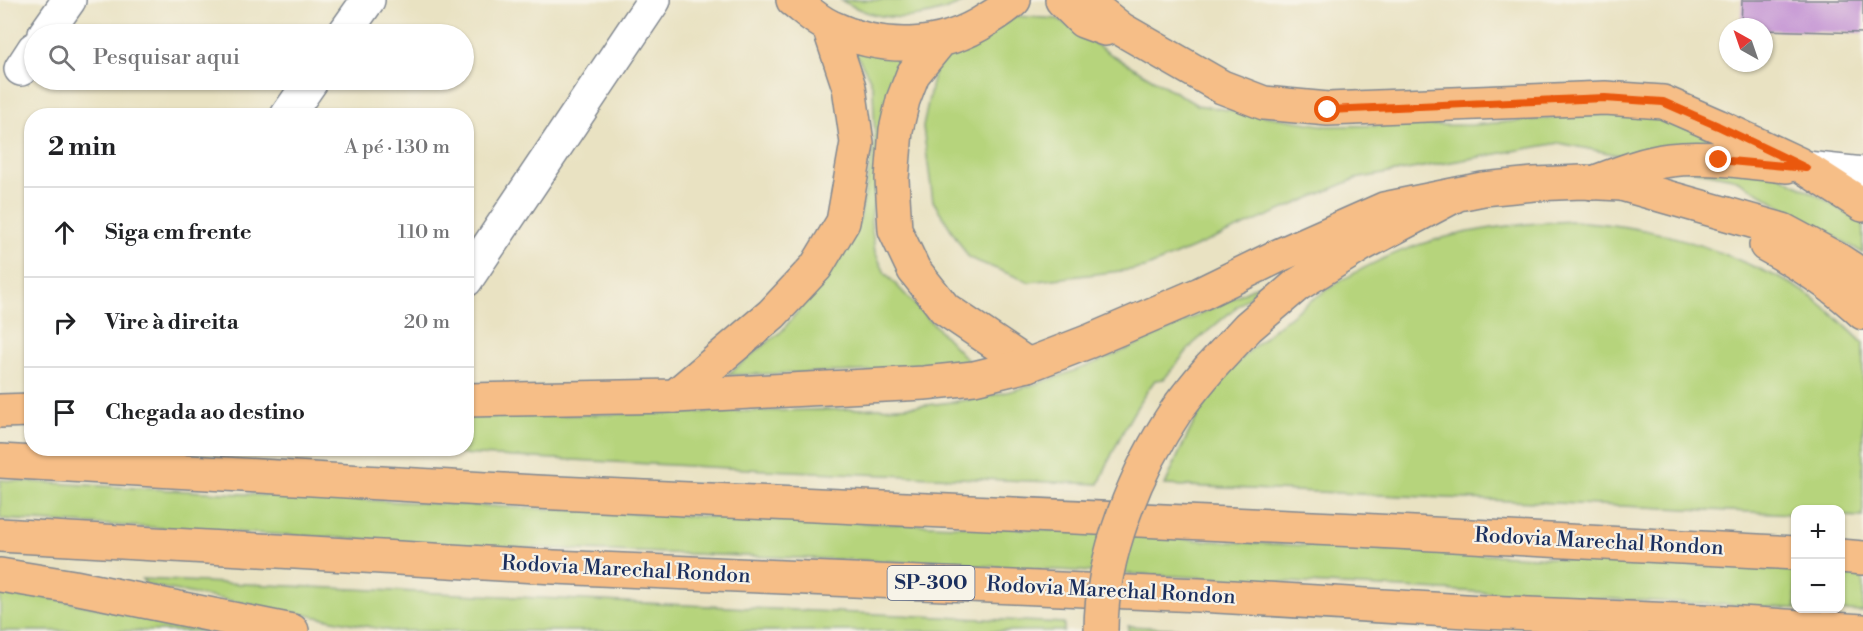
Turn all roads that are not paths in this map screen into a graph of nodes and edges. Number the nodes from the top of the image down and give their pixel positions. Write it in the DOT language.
graph roads {
  1 [pos="69,0"];
  2 [pos="368,0"];
  3 [pos="654,0"];
  4 [pos="793,0"];
  5 [pos="1014,0"];
  6 [pos="1062,0"];
  7 [pos="1089,0"];
  8 [pos="52,24"];
  9 [pos="351,24"];
  10 [pos="829,27"];
  11 [pos="1121,29"];
  12 [pos="940,41"];
  13 [pos="305,90"];
  14 [pos="292,108"];
  15 [pos="1806,168"];
  16 [pos="1863,174"];
  17 [pos="1593,183"];
  18 [pos="1458,194"];
  19 [pos="1863,205"];
  20 [pos="1696,207"];
  21 [pos="474,268"];
  22 [pos="1863,276"];
  23 [pos="1863,312"];
  24 [pos="1028,365"];
  25 [pos="675,396"];
  26 [pos="474,400"];
  27 [pos="24,410"];
  28 [pos="0,411"];
  29 [pos="0,461"];
  30 [pos="0,535"];
  31 [pos="1791,553"];
  32 [pos="1845,556"];
  33 [pos="1863,558"];
  34 [pos="0,575"];
  35 [pos="292,631"];
  36 [pos="1101,631"];
  37 [pos="1863,631"];
  1 -- 8 [label="street"];
  2 -- 9 [label="street"];
  3 -- 21 [label="street"];
  4 -- 10 [label="main road"];
  5 -- 12 [label="main road"];
  6 -- 11 [label="main road"];
  7 -- 11 [label="main road"];
  10 -- 12 [label="main road"];
  10 -- 25 [label="main road"];
  11 -- 15 [label="main road"];
  12 -- 24 [label="main road"];
  13 -- 14 [label="street"];
  15 -- 16 [label="street"];
  15 -- 17 [label="main road"];
  15 -- 19 [label="main road"];
  17 -- 18 [label="main road"];
  17 -- 20 [label="main road"];
  18 -- 24 [label="main road"];
  18 -- 36 [label="main road, bridge"];
  20 -- 22 [label="main road"];
  20 -- 23 [label="main road"];
  24 -- 25 [label="main road"];
  25 -- 26 [label="main road"];
  27 -- 28 [label="main road"];
  29 -- 31 [label="main road, Rodovia Marechal Rondon"];
  30 -- 37 [label="main road, Rodovia Marechal Rondon / SP-300"];
  32 -- 33 [label="main road"];
  34 -- 35 [label="main road"];
}
